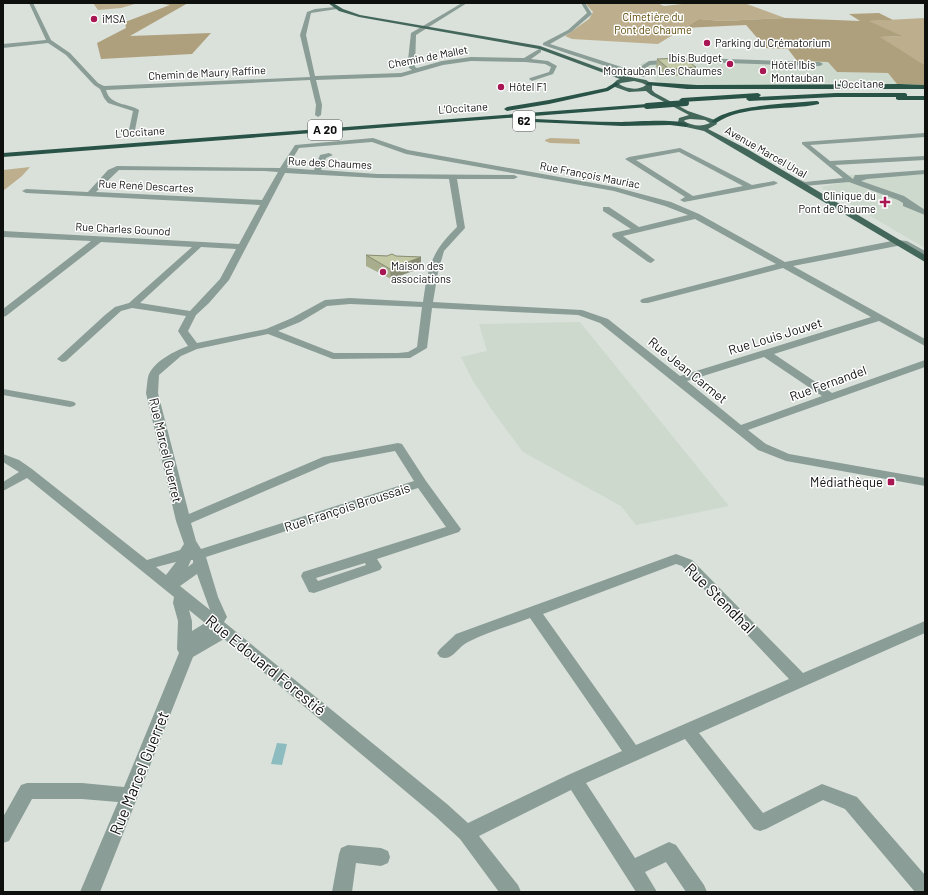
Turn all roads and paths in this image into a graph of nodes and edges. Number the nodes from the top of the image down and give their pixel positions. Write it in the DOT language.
graph roads {
  1 [pos="31,3"];
  2 [pos="465,3"];
  3 [pos="583,3"];
  4 [pos="333,5"];
  5 [pos="424,27"];
  6 [pos="49,41"];
  7 [pos="509,42"];
  8 [pos="3,46"];
  9 [pos="539,51"];
  10 [pos="548,54"];
  11 [pos="532,55"];
  12 [pos="525,60"];
  13 [pos="574,60"];
  14 [pos="820,64"];
  15 [pos="416,70"];
  16 [pos="635,73"];
  17 [pos="312,78"];
  18 [pos="532,79"];
  19 [pos="633,80"];
  20 [pos="648,82"];
  21 [pos="617,83"];
  22 [pos="925,87"];
  23 [pos="103,88"];
  24 [pos="632,90"];
  25 [pos="925,95"];
  26 [pos="318,115"];
  27 [pos="701,117"];
  28 [pos="682,118"];
  29 [pos="412,121"];
  30 [pos="713,124"];
  31 [pos="686,125"];
  32 [pos="697,127"];
  33 [pos="132,130"];
  34 [pos="925,136"];
  35 [pos="3,151"];
  36 [pos="746,152"];
  37 [pos="3,155"];
  38 [pos="329,155"];
  39 [pos="925,158"];
  40 [pos="829,163"];
  41 [pos="282,171"];
  42 [pos="317,172"];
  43 [pos="925,172"];
  44 [pos="543,177"];
  45 [pos="453,178"];
  46 [pos="799,178"];
  47 [pos="855,178"];
  48 [pos="774,183"];
  49 [pos="813,185"];
  50 [pos="750,187"];
  51 [pos="26,191"];
  52 [pos="90,194"];
  53 [pos="691,198"];
  54 [pos="265,203"];
  55 [pos="668,204"];
  56 [pos="606,208"];
  57 [pos="925,213"];
  58 [pos="696,216"];
  59 [pos="638,230"];
  60 [pos="3,235"];
  61 [pos="99,240"];
  62 [pos="897,242"];
  63 [pos="200,244"];
  64 [pos="242,247"];
  65 [pos="925,253"];
  66 [pos="925,259"];
  67 [pos="651,260"];
  68 [pos="783,265"];
  69 [pos="645,301"];
  70 [pos="325,303"];
  71 [pos="132,305"];
  72 [pos="428,305"];
  73 [pos="3,314"];
  74 [pos="192,314"];
  75 [pos="879,318"];
  76 [pos="269,331"];
  77 [pos="925,343"];
  78 [pos="194,347"];
  79 [pos="765,353"];
  80 [pos="62,359"];
  81 [pos="925,363"];
  82 [pos="680,380"];
  83 [pos="3,392"];
  84 [pos="831,397"];
  85 [pos="70,404"];
  86 [pos="740,429"];
  87 [pos="3,458"];
  88 [pos="28,472"];
  89 [pos="925,482"];
  90 [pos="421,483"];
  91 [pos="3,487"];
  92 [pos="184,521"];
  93 [pos="193,554"];
  94 [pos="368,556"];
  95 [pos="146,566"];
  96 [pos="167,583"];
  97 [pos="181,595"];
  98 [pos="533,611"];
  99 [pos="925,627"];
  100 [pos="220,628"];
  101 [pos="187,648"];
  102 [pos="445,653"];
  103 [pos="801,681"];
  104 [pos="688,730"];
  105 [pos="633,754"];
  106 [pos="574,780"];
  107 [pos="129,795"];
  108 [pos="466,834"];
  109 [pos="3,835"];
  110 [pos="381,857"];
  111 [pos="632,869"];
  112 [pos="925,889"];
  113 [pos="90,892"];
  114 [pos="342,892"];
  115 [pos="511,892"];
  116 [pos="647,892"];
  117 [pos="697,892"];
  1 -- 6 [label="street"];
  2 -- 5 [label="street"];
  3 -- 16 [label="street"];
  4 -- 5 [label="main road"];
  4 -- 17 [label="street"];
  5 -- 7 [label="main road"];
  5 -- 15 [label="street"];
  6 -- 8 [label="street"];
  6 -- 23 [label="street"];
  7 -- 9 [label="main road"];
  7 -- 13 [label="main road"];
  9 -- 10 [label="main road"];
  9 -- 11 [label="street"];
  9 -- 13 [label="main road"];
  10 -- 11 [label="street"];
  10 -- 21 [label="main road"];
  11 -- 12 [label="street"];
  12 -- 15 [label="street, Chemin de Mallet"];
  12 -- 18 [label="street, Chemin de Mallet"];
  13 -- 19 [label="main road"];
  14 -- 16 [label="street"];
  15 -- 17 [label="street, Chemin de Mallet"];
  16 -- 20 [label="street"];
  17 -- 23 [label="street, Chemin de Maury Raffine"];
  17 -- 26 [label="street"];
  19 -- 20 [label="main road"];
  19 -- 21 [label="main road"];
  20 -- 22 [label="highway"];
  20 -- 24 [label="main road"];
  20 -- 27 [label="main road, Avenue Marcel Unal"];
  21 -- 24 [label="main road"];
  21 -- 29 [label="highway, 62"];
  23 -- 33 [label="street"];
  24 -- 28 [label="main road"];
  25 -- 29 [label="highway, L'Occitane / A 20, bridge"];
  25 -- 30 [label="highway"];
  27 -- 28 [label="main road"];
  27 -- 30 [label="main road, Avenue Marcel Unal"];
  28 -- 31 [label="main road"];
  29 -- 31 [label="highway, 62"];
  29 -- 35 [label="highway, L'Occitane / A 20"];
  29 -- 37 [label="highway, L'Occitane / A 20"];
  30 -- 32 [label="main road"];
  30 -- 46 [label="main road, Avenue Marcel Unal"];
  31 -- 32 [label="main road"];
  32 -- 36 [label="main road, Avenue Marcel Unal"];
  34 -- 40 [label="street"];
  36 -- 49 [label="street"];
  36 -- 62 [label="main road, Avenue Marcel Unal"];
  38 -- 42 [label="street"];
  39 -- 40 [label="street"];
  40 -- 47 [label="street"];
  41 -- 42 [label="street, Rue des Chaumes"];
  41 -- 44 [label="street, Rue François Mauriac"];
  41 -- 52 [label="street, Rue des Chaumes"];
  41 -- 54 [label="street"];
  42 -- 45 [label="street, Rue des Chaumes"];
  43 -- 47 [label="street"];
  44 -- 45 [label="street, Rue des Chaumes"];
  44 -- 55 [label="street, Rue François Mauriac"];
  45 -- 72 [label="street"];
  46 -- 47 [label="street"];
  46 -- 49 [label="main road, Avenue Marcel Unal"];
  47 -- 49 [label="street"];
  47 -- 57 [label="street"];
  48 -- 50 [label="street"];
  49 -- 65 [label="main road, Avenue Marcel Unal"];
  50 -- 53 [label="street"];
  50 -- 53 [label="street"];
  51 -- 52 [label="street, Rue René Descartes"];
  52 -- 54 [label="street, Rue René Descartes"];
  53 -- 55 [label="street"];
  54 -- 64 [label="street"];
  55 -- 58 [label="street, Rue François Mauriac"];
  56 -- 59 [label="street"];
  58 -- 59 [label="street"];
  58 -- 68 [label="street, Rue François Mauriac"];
  59 -- 67 [label="street"];
  60 -- 61 [label="street, Rue Charles Gounod"];
  61 -- 63 [label="street, Rue Charles Gounod"];
  61 -- 73 [label="street"];
  62 -- 65 [label="street"];
  62 -- 66 [label="main road, Avenue Marcel Unal"];
  62 -- 68 [label="street"];
  63 -- 64 [label="street, Rue Charles Gounod"];
  63 -- 71 [label="street"];
  64 -- 74 [label="street"];
  68 -- 69 [label="street"];
  68 -- 75 [label="street, Rue François Mauriac"];
  70 -- 72 [label="street, Rue Jean Carmet"];
  70 -- 76 [label="street, Rue Marcel Guerret"];
  71 -- 74 [label="street"];
  71 -- 80 [label="street"];
  72 -- 76 [label="street"];
  72 -- 82 [label="street, Rue Jean Carmet"];
  74 -- 78 [label="street"];
  75 -- 77 [label="street, Rue François Mauriac"];
  75 -- 79 [label="street, Rue Louis Jouvet"];
  76 -- 78 [label="street, Rue Marcel Guerret"];
  78 -- 92 [label="street, Rue Marcel Guerret"];
  79 -- 82 [label="street, Rue Louis Jouvet"];
  79 -- 84 [label="street"];
  81 -- 84 [label="street, Rue Fernandel"];
  82 -- 86 [label="street, Rue Jean Carmet"];
  83 -- 85 [label="street"];
  84 -- 86 [label="street, Rue Fernandel"];
  86 -- 89 [label="street, Rue Jean Carmet"];
  87 -- 88 [label="street, Rue Edouard Forestié"];
  88 -- 91 [label="street"];
  88 -- 95 [label="street, Rue Edouard Forestié"];
  90 -- 92 [label="street, Rue François Broussais"];
  90 -- 93 [label="street, Rue François Broussais"];
  90 -- 94 [label="street"];
  92 -- 93 [label="street, Rue Marcel Guerret"];
  93 -- 95 [label="street"];
  93 -- 96 [label="street"];
  93 -- 100 [label="street, Rue Marcel Guerret"];
  95 -- 96 [label="street, Rue Edouard Forestié"];
  96 -- 97 [label="street, Rue Edouard Forestié"];
  97 -- 100 [label="street, Rue Edouard Forestié"];
  97 -- 101 [label="street, Rue Marcel Guerret"];
  98 -- 102 [label="street, Rue Stendhal"];
  98 -- 103 [label="street, Rue Stendhal"];
  98 -- 105 [label="street"];
  99 -- 103 [label="street"];
  100 -- 101 [label="street"];
  100 -- 108 [label="street, Rue Edouard Forestié"];
  101 -- 107 [label="street, Rue Marcel Guerret"];
  103 -- 104 [label="street"];
  104 -- 105 [label="street"];
  104 -- 112 [label="street"];
  105 -- 106 [label="street"];
  106 -- 108 [label="street"];
  106 -- 111 [label="street"];
  107 -- 109 [label="street"];
  107 -- 113 [label="street, Rue Marcel Guerret"];
  108 -- 115 [label="street, Rue Edouard Forestié"];
  110 -- 114 [label="street"];
  111 -- 116 [label="street"];
  111 -- 117 [label="street"];
}
